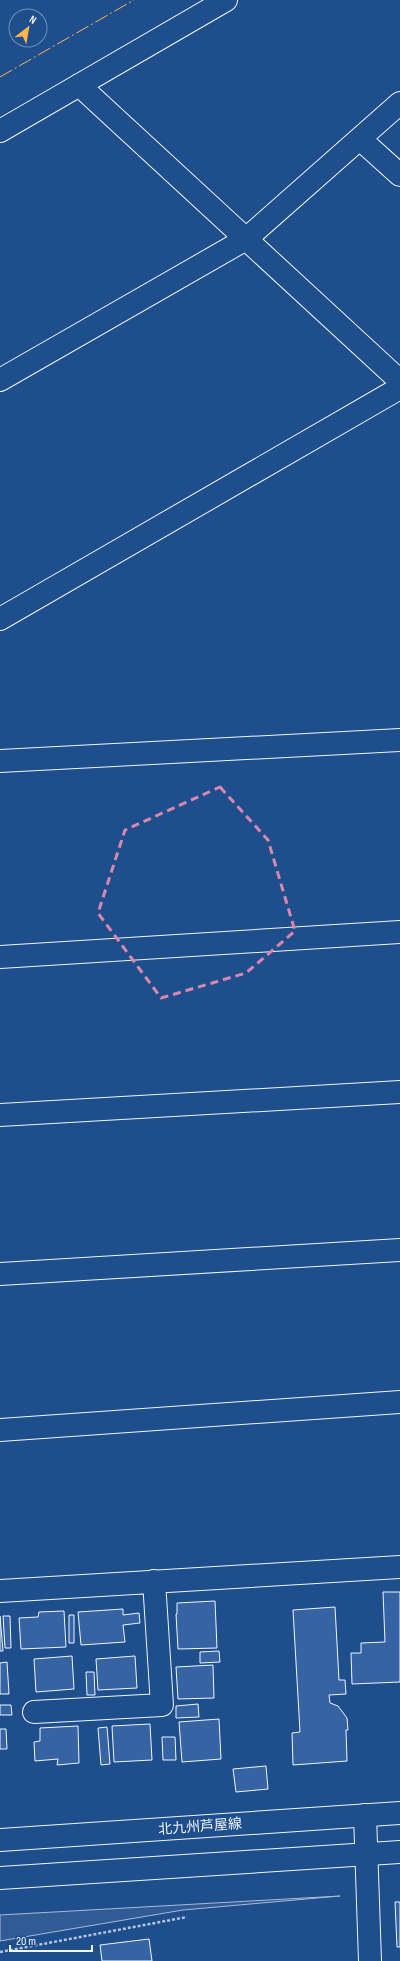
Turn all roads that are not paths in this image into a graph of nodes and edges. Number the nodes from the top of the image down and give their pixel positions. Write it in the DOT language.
graph roads {
  1 [pos="226,0"];
  2 [pos="79,85"];
  3 [pos="400,103"];
  4 [pos="0,131"];
  5 [pos="360,139"];
  6 [pos="400,175"];
  7 [pos="246,239"];
  8 [pos="0,380"];
  9 [pos="400,380"];
  10 [pos="400,388"];
  11 [pos="0,619"];
  12 [pos="400,740"];
  13 [pos="0,761"];
  14 [pos="400,932"];
  15 [pos="0,957"];
  16 [pos="400,1092"];
  17 [pos="0,1115"];
  18 [pos="400,1250"];
  19 [pos="0,1274"];
  20 [pos="400,1402"];
  21 [pos="0,1430"];
  22 [pos="400,1567"];
  23 [pos="154,1581"];
  24 [pos="0,1591"];
  25 [pos="34,1712"];
  26 [pos="400,1813"];
  27 [pos="365,1815"];
  28 [pos="0,1840"];
  29 [pos="400,1852"];
  30 [pos="366,1854"];
  31 [pos="0,1878"];
  32 [pos="370,1961"];
  1 -- 2 [label="street"];
  2 -- 4 [label="street"];
  2 -- 7 [label="street"];
  3 -- 5 [label="street"];
  5 -- 6 [label="street"];
  5 -- 7 [label="street"];
  7 -- 8 [label="street"];
  7 -- 9 [label="street"];
  10 -- 11 [label="street"];
  12 -- 13 [label="street"];
  14 -- 15 [label="street"];
  16 -- 17 [label="street"];
  18 -- 19 [label="street"];
  20 -- 21 [label="street"];
  22 -- 23 [label="street"];
  23 -- 24 [label="street"];
  23 -- 25 [label="street"];
  26 -- 27 [label="street, 北九州芦屋線"];
  27 -- 28 [label="street, 北九州芦屋線"];
  27 -- 30 [label="street"];
  29 -- 30 [label="street"];
  30 -- 31 [label="street"];
  30 -- 32 [label="street"];
}
